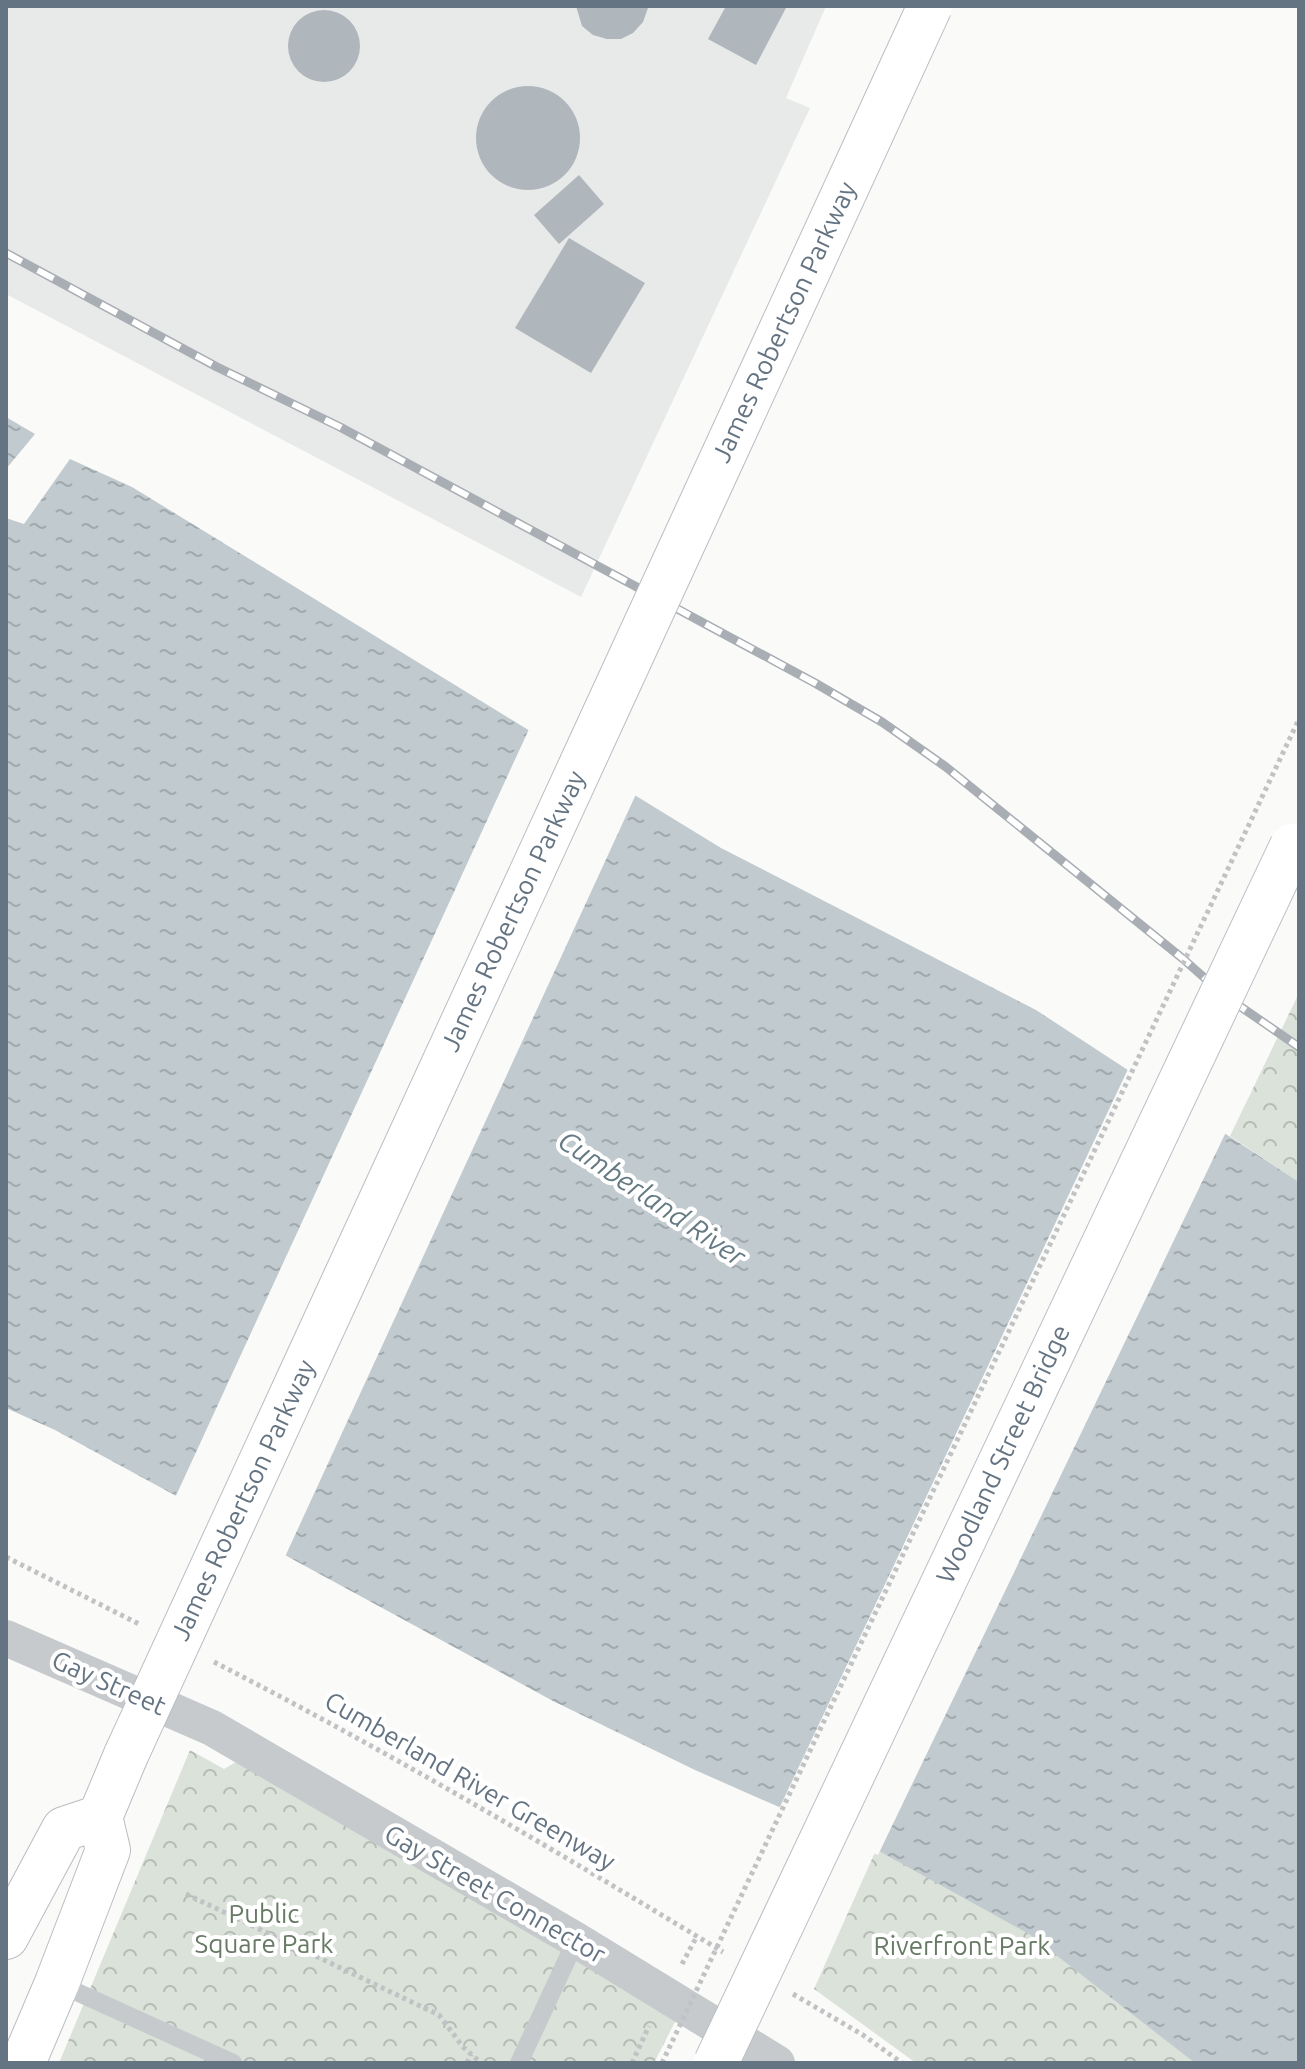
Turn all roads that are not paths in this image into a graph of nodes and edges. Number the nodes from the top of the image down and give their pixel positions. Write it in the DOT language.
graph roads {
  1 [pos="930,6"];
  2 [pos="1292,846"];
  3 [pos="6,1638"];
  4 [pos="212,1728"];
  5 [pos="100,1817"];
  6 [pos="6,1937"];
  7 [pos="576,1940"];
  8 [pos="57,1983"];
  9 [pos="23,2063"];
  10 [pos="233,2063"];
  11 [pos="519,2063"];
  12 [pos="716,2063"];
  13 [pos="777,2063"];
  1 -- 5 [label="main road, James Robertson Parkway, bridge"];
  2 -- 12 [label="main road, Woodland Street Bridge, bridge"];
  3 -- 4 [label="street, Gay Street"];
  4 -- 7 [label="street, Gay Street Connector"];
  5 -- 6 [label="main road"];
  5 -- 8 [label="main road"];
  7 -- 11 [label="lane"];
  7 -- 13 [label="street, Gay Street Connector"];
  8 -- 9 [label="main road"];
  8 -- 10 [label="lane"];
}
